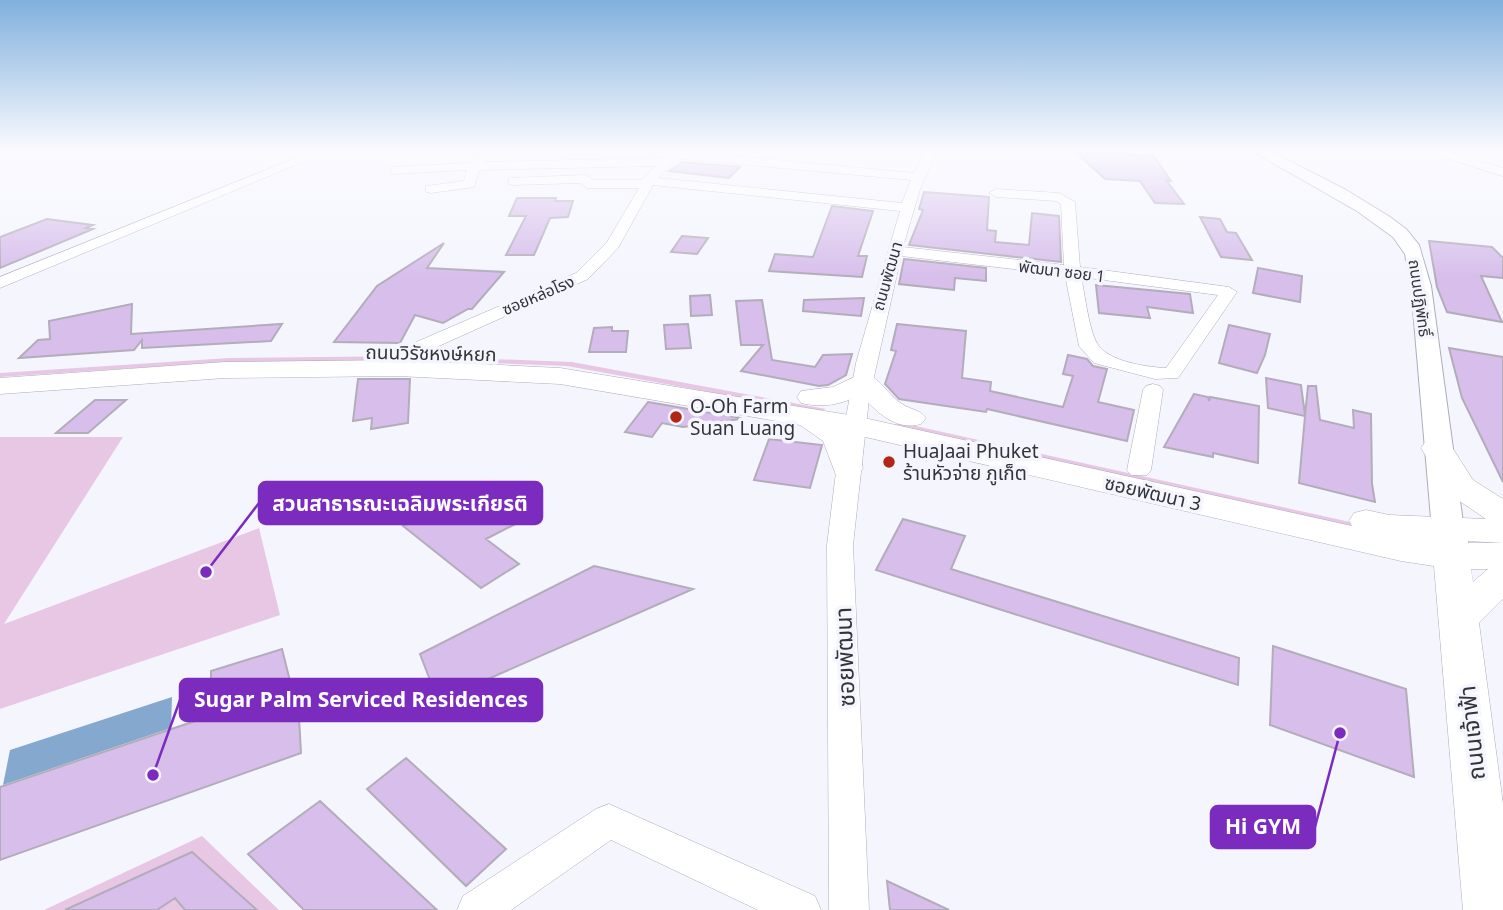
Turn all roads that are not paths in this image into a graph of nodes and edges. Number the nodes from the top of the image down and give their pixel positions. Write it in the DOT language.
graph roads {
  1 [pos="219,193"];
  2 [pos="643,193"];
  3 [pos="755,193"];
  4 [pos="912,193"];
  5 [pos="1001,193"];
  6 [pos="1337,193"];
  7 [pos="906,208"];
  8 [pos="895,251"];
  9 [pos="1072,272"];
  10 [pos="0,283"];
  11 [pos="1230,292"];
  12 [pos="414,350"];
  13 [pos="0,367"];
  14 [pos="0,386"];
  15 [pos="1153,390"];
  16 [pos="859,404"];
  17 [pos="806,406"];
  18 [pos="908,427"];
  19 [pos="1437,448"];
  20 [pos="847,468"];
  21 [pos="1139,470"];
  22 [pos="1503,514"];
  23 [pos="1503,531"];
  24 [pos="1450,543"];
  25 [pos="1501,574"];
  26 [pos="1457,620"];
  27 [pos="477,910"];
  28 [pos="801,910"];
  29 [pos="849,910"];
  30 [pos="1490,910"];
  1 -- 10 [label="street"];
  2 -- 12 [label="street, ซอยหล่อโรง"];
  3 -- 7 [label="street"];
  4 -- 7 [label="street, ถนนพัฒนา"];
  5 -- 9 [label="street"];
  6 -- 19 [label="street, ถนนปฏิพัทธิ์"];
  7 -- 8 [label="street, ถนนพัฒนา"];
  8 -- 9 [label="street, พัฒนา ซอย 1"];
  8 -- 16 [label="street, ถนนพัฒนา"];
  9 -- 11 [label="street, พัฒนา ซอย 1"];
  9 -- 11 [label="street"];
  12 -- 13 [label="main road, ถนนวิรัชหงษ์หยก"];
  12 -- 17 [label="main road, ถนนวิรัชหงษ์หยก"];
  14 -- 17 [label="main road, ถนนวิรัชหงษ์หยก"];
  15 -- 21 [label="street"];
  16 -- 17 [label="main road, ถนนวิรัชหงษ์หยก"];
  16 -- 17 [label="main road"];
  16 -- 18 [label="main road, ซอยพัฒนา 3"];
  16 -- 18 [label="main road"];
  16 -- 20 [label="street, ซอยพัฒนา"];
  17 -- 20 [label="main road"];
  18 -- 20 [label="main road"];
  18 -- 21 [label="main road, ซอยพัฒนา 3"];
  18 -- 24 [label="main road, ซอยพัฒนา 3"];
  19 -- 22 [label="main road"];
  19 -- 24 [label="street, ถนนปฏิพัทธิ์"];
  20 -- 29 [label="street, ซอยพัฒนา"];
  21 -- 24 [label="main road, ซอยพัฒนา 3"];
  23 -- 24 [label="main road"];
  24 -- 25 [label="main road"];
  24 -- 26 [label="main road, ถนนเจ้าฟ้า"];
  25 -- 26 [label="main road"];
  26 -- 30 [label="main road, ถนนเจ้าฟ้า"];
  27 -- 28 [label="street"];
}
